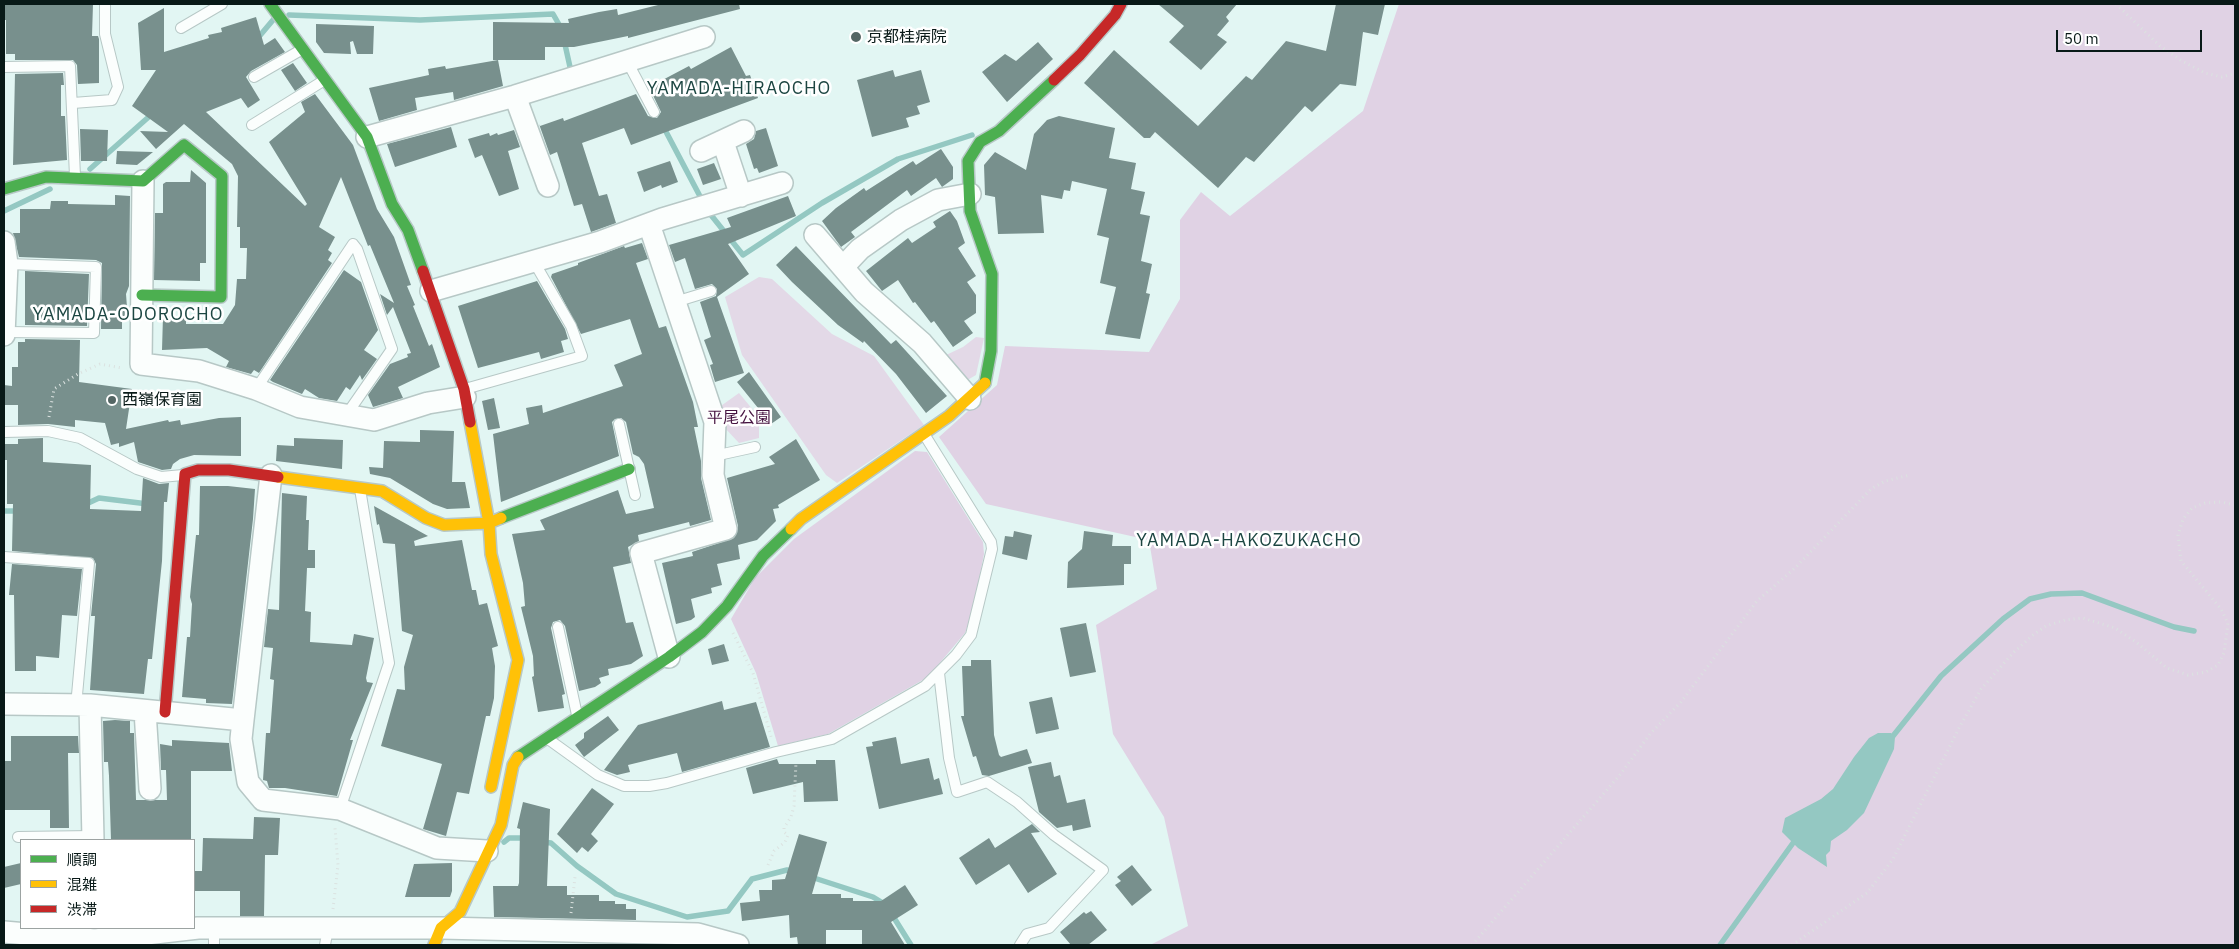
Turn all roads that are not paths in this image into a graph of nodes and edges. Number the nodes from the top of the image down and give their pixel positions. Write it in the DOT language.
graph roads {
  1 [pos="105,4"];
  2 [pos="222,4"];
  3 [pos="270,4"];
  4 [pos="1121,4"];
  5 [pos="180,28"];
  6 [pos="704,37"];
  7 [pos="302,49"];
  8 [pos="627,61"];
  9 [pos="4,67"];
  10 [pos="254,77"];
  11 [pos="324,80"];
  12 [pos="515,96"];
  13 [pos="73,103"];
  14 [pos="654,112"];
  15 [pos="252,125"];
  16 [pos="744,131"];
  17 [pos="367,137"];
  18 [pos="723,142"];
  19 [pos="701,152"];
  20 [pos="75,177"];
  21 [pos="143,180"];
  22 [pos="782,184"];
  23 [pos="548,186"];
  24 [pos="4,189"];
  25 [pos="970,194"];
  26 [pos="741,196"];
  27 [pos="649,224"];
  28 [pos="815,235"];
  29 [pos="4,242"];
  30 [pos="533,260"];
  31 [pos="7,264"];
  32 [pos="843,267"];
  33 [pos="431,291"];
  34 [pos="711,291"];
  35 [pos="142,295"];
  36 [pos="675,302"];
  37 [pos="4,334"];
  38 [pos="256,389"];
  39 [pos="464,393"];
  40 [pos="970,399"];
  41 [pos="347,414"];
  42 [pos="619,424"];
  43 [pos="4,432"];
  44 [pos="924,433"];
  45 [pos="755,447"];
  46 [pos="714,456"];
  47 [pos="629,470"];
  48 [pos="185,474"];
  49 [pos="271,475"];
  50 [pos="360,488"];
  51 [pos="635,495"];
  52 [pos="489,522"];
  53 [pos="4,557"];
  54 [pos="558,627"];
  55 [pos="669,657"];
  56 [pos="939,674"];
  57 [pos="4,704"];
  58 [pos="83,705"];
  59 [pos="155,712"];
  60 [pos="577,716"];
  61 [pos="243,720"];
  62 [pos="545,737"];
  63 [pos="150,790"];
  64 [pos="489,795"];
  65 [pos="336,808"];
  66 [pos="18,837"];
  67 [pos="93,838"];
  68 [pos="486,841"];
  69 [pos="172,930"];
  70 [pos="4,932"];
  71 [pos="214,937"];
  72 [pos="326,937"];
  73 [pos="437,937"];
  74 [pos="95,938"];
  75 [pos="738,945"];
  76 [pos="1020,945"];
  1 -- 13 [label="lane"];
  2 -- 5 [label="lane"];
  3 -- 7 [label="street"];
  4 -- 25 [label="street"];
  6 -- 8 [label="street"];
  7 -- 10 [label="lane"];
  7 -- 11 [label="street"];
  8 -- 12 [label="street"];
  8 -- 14 [label="lane"];
  9 -- 13 [label="lane"];
  11 -- 15 [label="lane"];
  11 -- 17 [label="street"];
  12 -- 17 [label="street"];
  12 -- 23 [label="street"];
  13 -- 20 [label="lane"];
  16 -- 18 [label="street"];
  17 -- 33 [label="street"];
  18 -- 19 [label="street"];
  18 -- 26 [label="street"];
  20 -- 21 [label="street"];
  20 -- 24 [label="street"];
  21 -- 35 [label="street"];
  21 -- 35 [label="street"];
  22 -- 26 [label="street"];
  25 -- 32 [label="street"];
  25 -- 40 [label="street"];
  26 -- 27 [label="street"];
  27 -- 30 [label="street"];
  27 -- 36 [label="street"];
  28 -- 32 [label="street"];
  29 -- 31 [label="street"];
  30 -- 33 [label="street"];
  30 -- 39 [label="lane"];
  31 -- 37 [label="street"];
  31 -- 37 [label="lane"];
  32 -- 40 [label="street"];
  33 -- 39 [label="street"];
  34 -- 36 [label="lane"];
  35 -- 38 [label="street"];
  36 -- 46 [label="street"];
  38 -- 41 [label="street"];
  38 -- 41 [label="lane"];
  39 -- 41 [label="street"];
  39 -- 52 [label="street"];
  40 -- 44 [label="street"];
  42 -- 47 [label="lane"];
  43 -- 48 [label="lane"];
  44 -- 55 [label="street"];
  44 -- 56 [label="lane"];
  45 -- 46 [label="lane"];
  46 -- 55 [label="street"];
  47 -- 51 [label="lane"];
  47 -- 52 [label="street"];
  48 -- 49 [label="street"];
  48 -- 59 [label="street"];
  49 -- 50 [label="street"];
  49 -- 61 [label="street"];
  50 -- 52 [label="street"];
  50 -- 65 [label="lane"];
  52 -- 64 [label="street"];
  53 -- 58 [label="lane"];
  54 -- 60 [label="lane"];
  55 -- 60 [label="street"];
  56 -- 62 [label="lane"];
  56 -- 76 [label="lane"];
  57 -- 58 [label="street"];
  58 -- 59 [label="street"];
  58 -- 67 [label="street"];
  59 -- 61 [label="street"];
  59 -- 63 [label="street"];
  60 -- 62 [label="street"];
  61 -- 65 [label="street"];
  62 -- 68 [label="street"];
  65 -- 68 [label="street"];
  66 -- 67 [label="lane"];
  68 -- 73 [label="street"];
  69 -- 71 [label="street"];
  69 -- 74 [label="street"];
  70 -- 74 [label="street"];
  71 -- 72 [label="street"];
  72 -- 73 [label="street"];
  73 -- 75 [label="street"];
}
